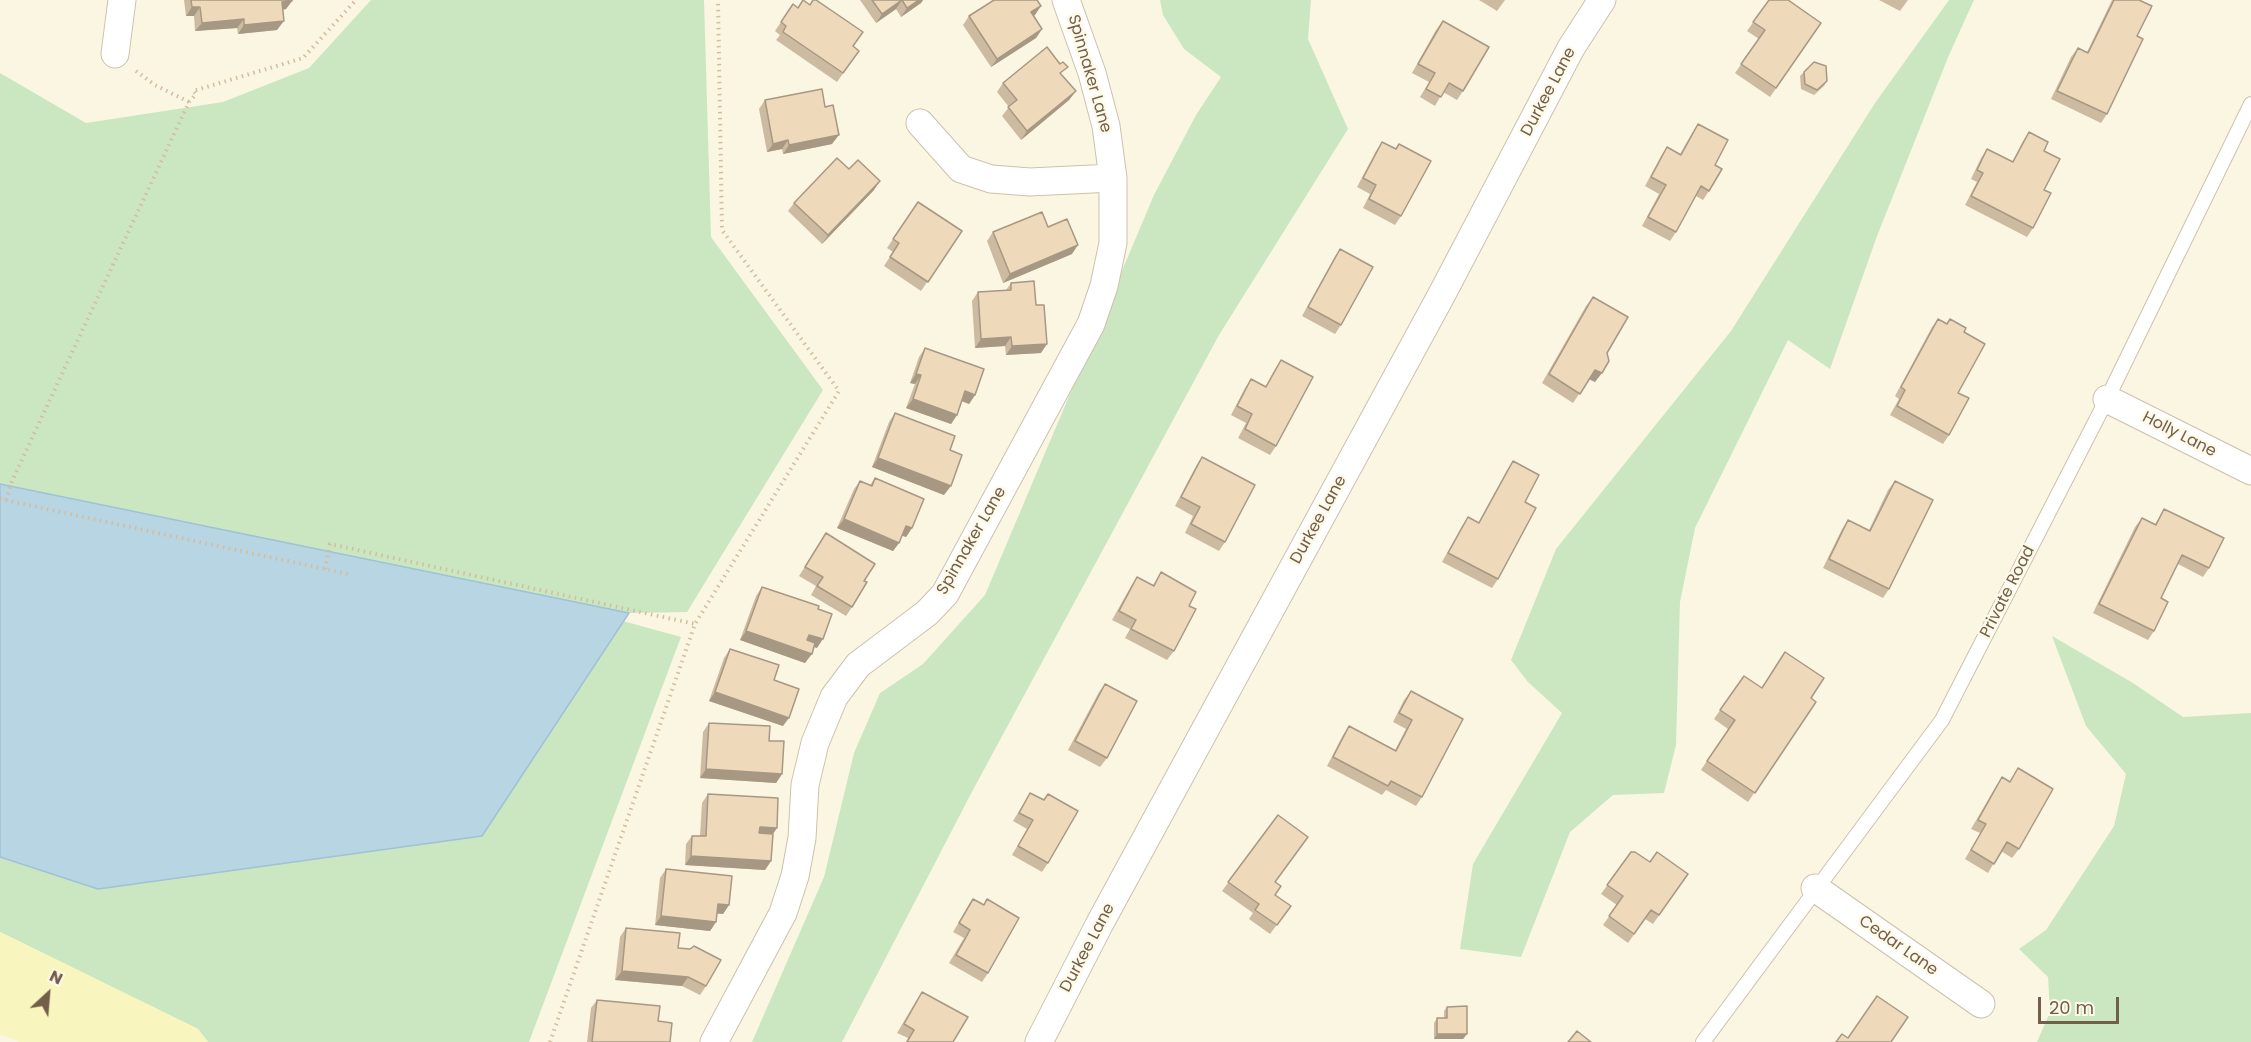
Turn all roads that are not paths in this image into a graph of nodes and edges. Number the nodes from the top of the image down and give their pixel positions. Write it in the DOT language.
graph roads {
  1 [pos="122,0"];
  2 [pos="1066,0"];
  3 [pos="1602,0"];
  4 [pos="115,54"];
  5 [pos="2251,104"];
  6 [pos="920,123"];
  7 [pos="1113,178"];
  8 [pos="2107,399"];
  9 [pos="2251,471"];
  10 [pos="1815,888"];
  11 [pos="1981,1004"];
  12 [pos="714,1042"];
  13 [pos="1039,1042"];
  14 [pos="1703,1042"];
  1 -- 4 [label="street"];
  2 -- 7 [label="street, Spinnaker Lane"];
  3 -- 13 [label="street, Durkee Lane"];
  5 -- 8 [label="lane, Private Road"];
  6 -- 7 [label="street"];
  7 -- 12 [label="street, Spinnaker Lane"];
  8 -- 9 [label="street, Holly Lane"];
  8 -- 10 [label="lane, Private Road"];
  10 -- 11 [label="street, Cedar Lane"];
  10 -- 14 [label="lane, Private Road"];
}
